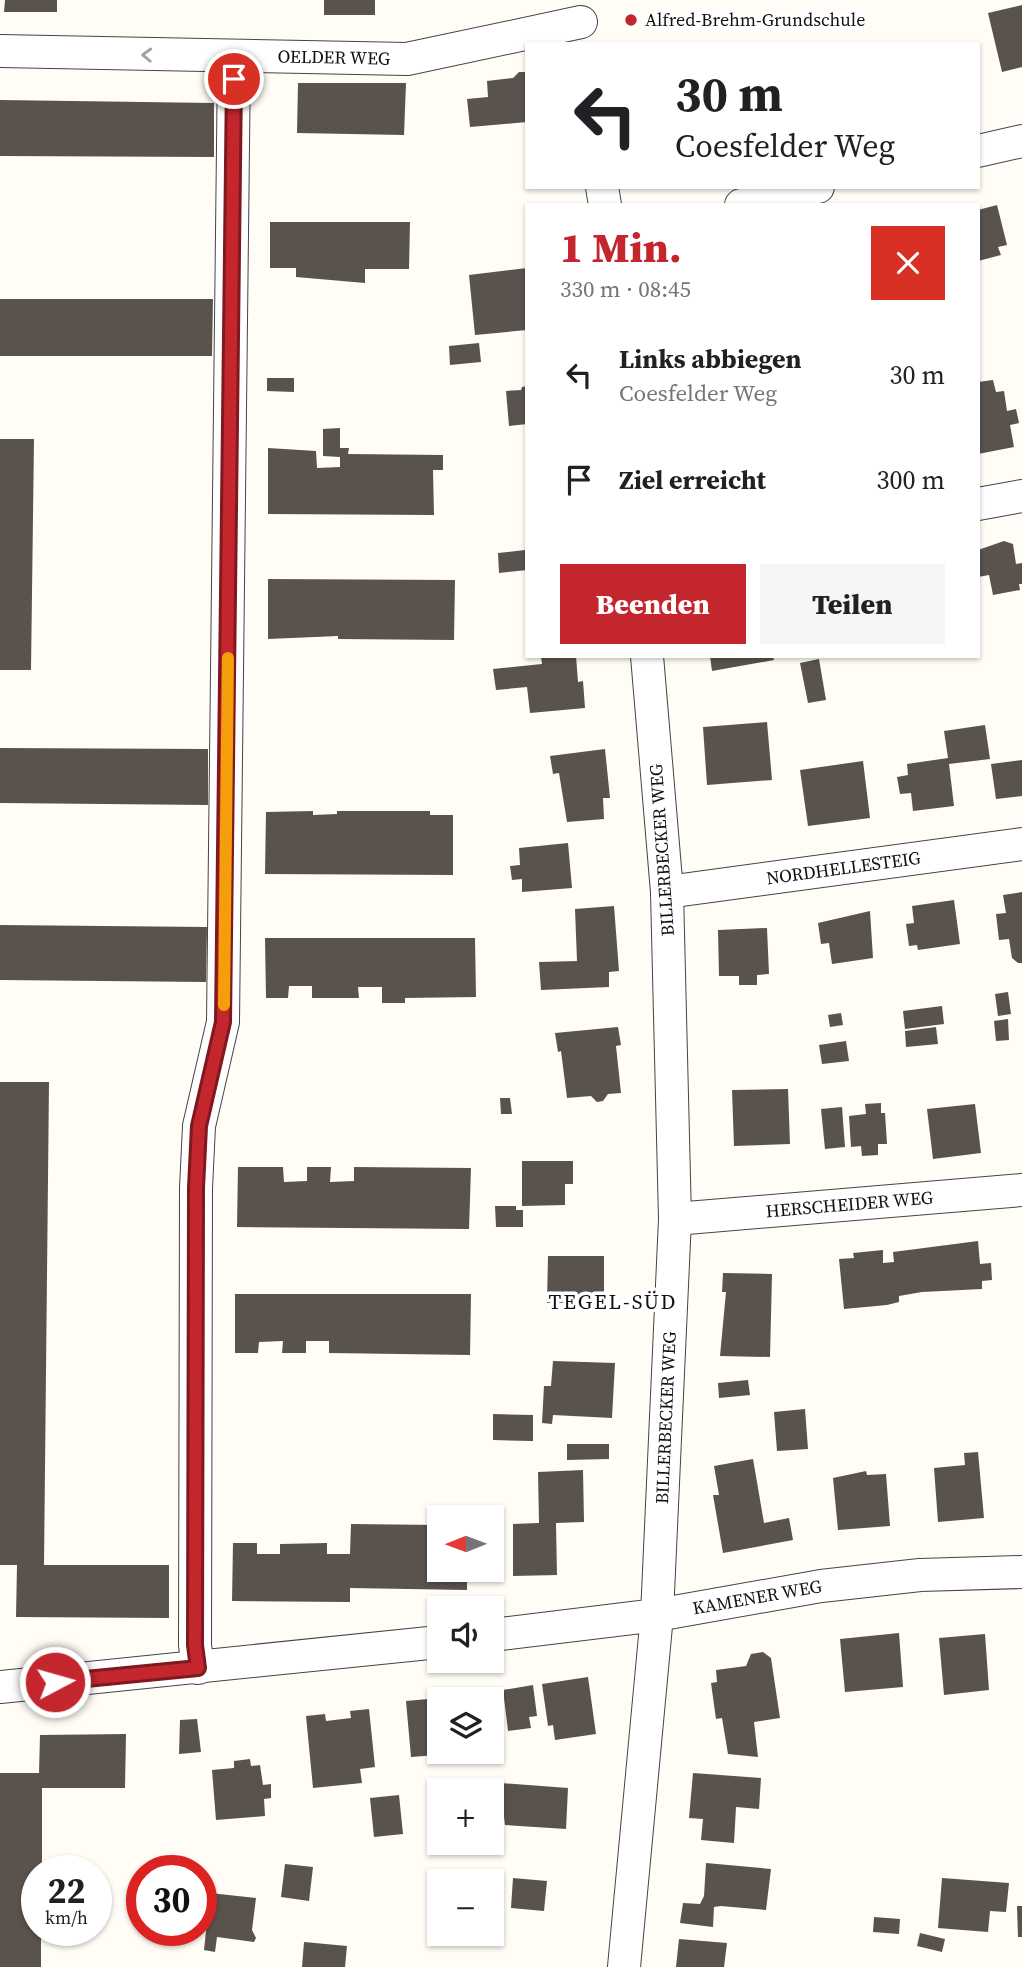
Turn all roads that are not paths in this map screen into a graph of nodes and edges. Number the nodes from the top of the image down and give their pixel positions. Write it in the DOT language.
graph roads {
  1 [pos="582,22"];
  2 [pos="0,51"];
  3 [pos="234,58"];
  4 [pos="1022,141"];
  5 [pos="980,151"];
  6 [pos="809,189"];
  7 [pos="750,203"];
  8 [pos="1022,496"];
  9 [pos="980,504"];
  10 [pos="647,658"];
  11 [pos="1022,844"];
  12 [pos="667,892"];
  13 [pos="1022,1190"];
  14 [pos="675,1219"];
  15 [pos="1022,1572"];
  16 [pos="657,1615"];
  17 [pos="504,1634"];
  18 [pos="427,1643"];
  19 [pos="198,1668"];
  20 [pos="0,1687"];
  21 [pos="624,1967"];
  1 -- 3 [label="street, OELDER WEG"];
  3 -- 2 [label="street, OELDER WEG, one-way"];
  3 -- 19 [label="street"];
  4 -- 5 [label="street"];
  6 -- 7 [label="street"];
  8 -- 9 [label="street"];
  10 -- 12 [label="street, BILLERBECKER WEG"];
  11 -- 12 [label="street, NORDHELLESTEIG"];
  12 -- 14 [label="street, BILLERBECKER WEG"];
  13 -- 14 [label="street, HERSCHEIDER WEG"];
  14 -- 16 [label="street, BILLERBECKER WEG"];
  15 -- 16 [label="street, KAMENER WEG"];
  16 -- 17 [label="street, KAMENER WEG"];
  16 -- 21 [label="street, BILLERBECKER WEG"];
  18 -- 19 [label="street"];
  19 -- 20 [label="street"];
}
